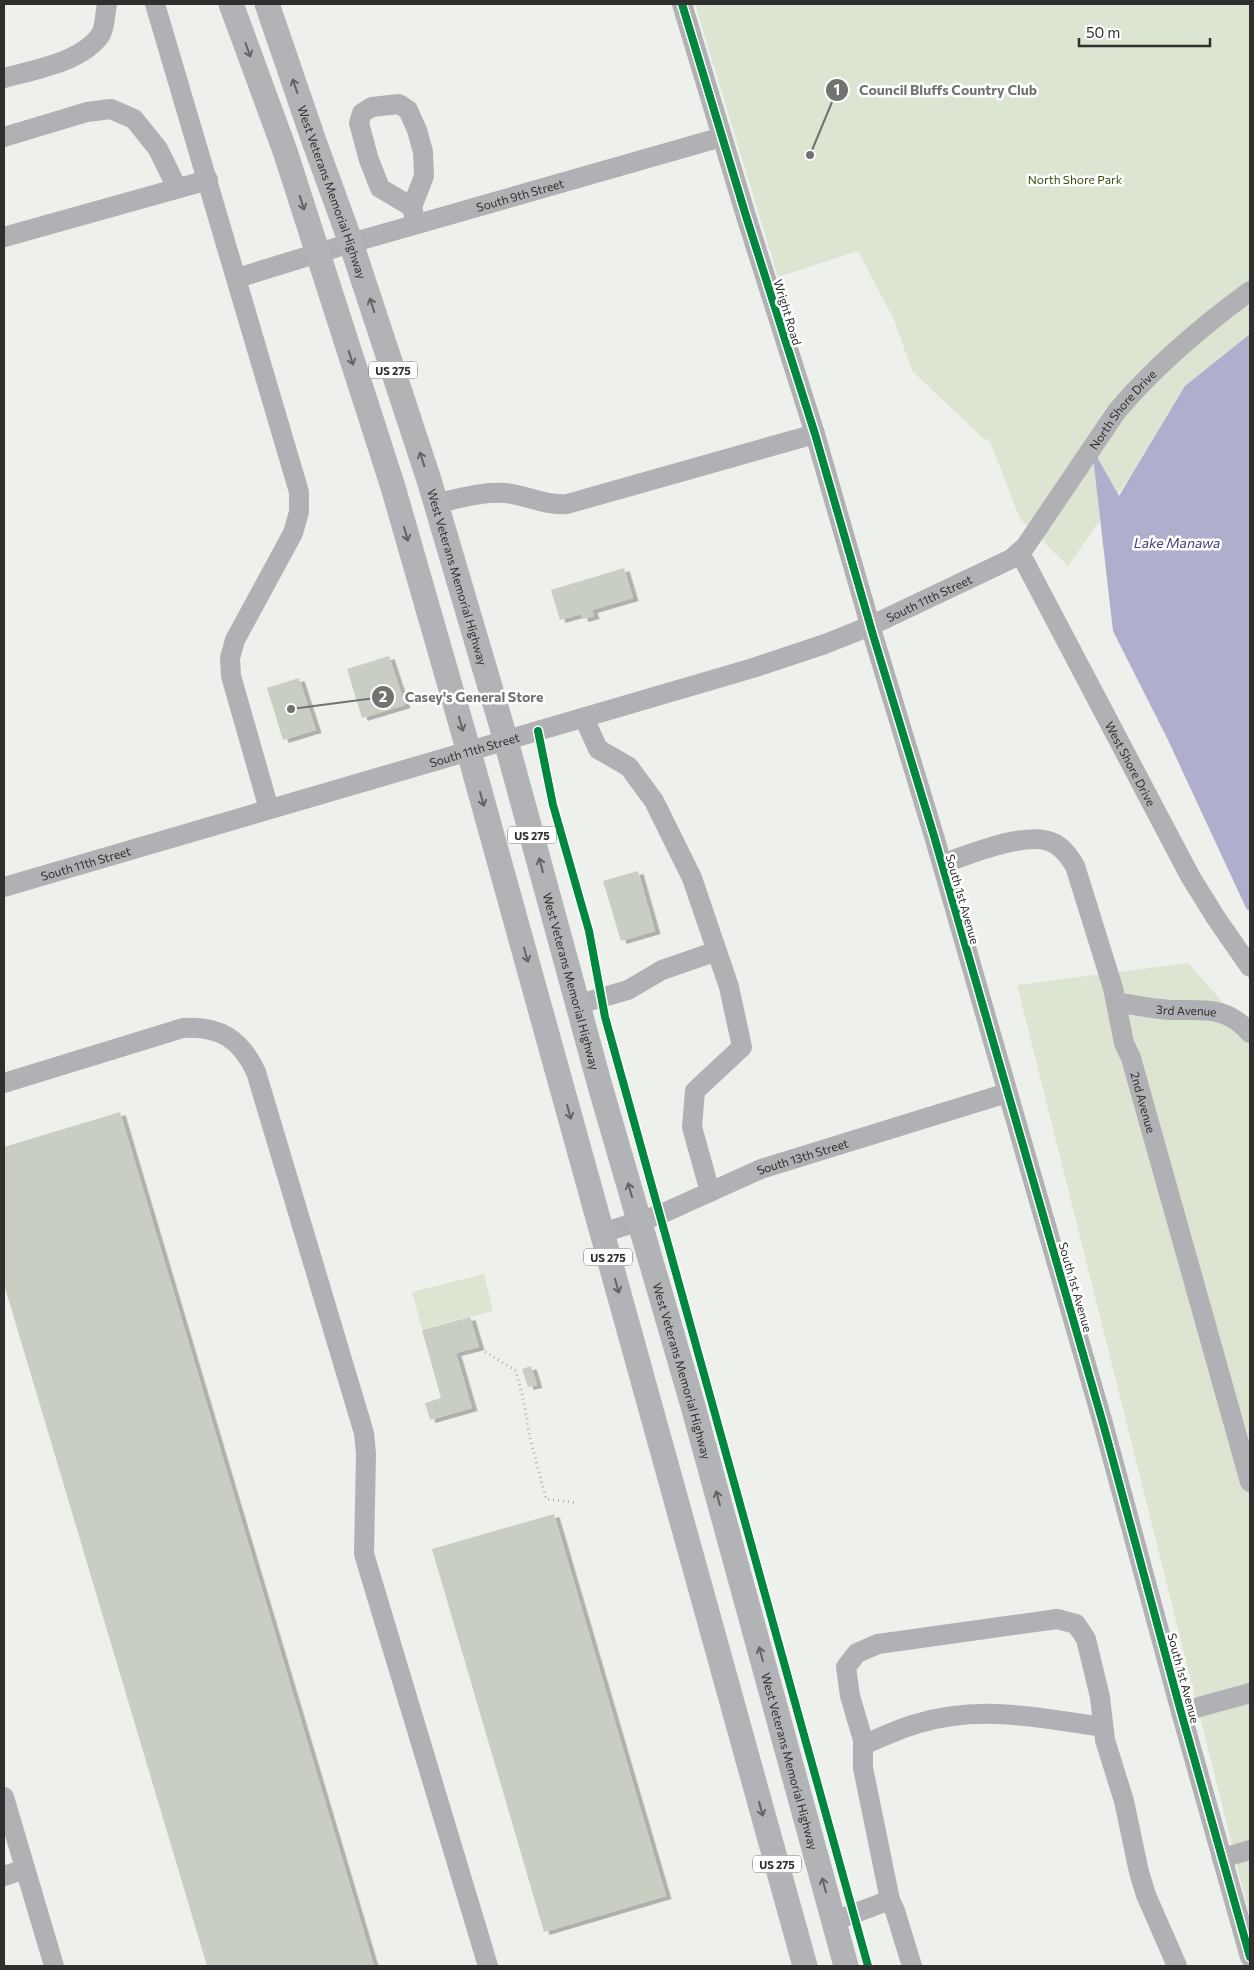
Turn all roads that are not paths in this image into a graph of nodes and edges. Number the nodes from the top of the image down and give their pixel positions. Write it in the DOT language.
graph roads {
  1 [pos="107,4"];
  2 [pos="155,4"];
  3 [pos="231,4"];
  4 [pos="267,4"];
  5 [pos="682,4"];
  6 [pos="4,78"];
  7 [pos="4,137"];
  8 [pos="722,137"];
  9 [pos="208,180"];
  10 [pos="177,188"];
  11 [pos="414,216"];
  12 [pos="4,237"];
  13 [pos="351,243"];
  14 [pos="318,253"];
  15 [pos="237,278"];
  16 [pos="1250,291"];
  17 [pos="815,434"];
  18 [pos="436,503"];
  19 [pos="1020,553"];
  20 [pos="870,626"];
  21 [pos="584,718"];
  22 [pos="506,741"];
  23 [pos="469,752"];
  24 [pos="269,809"];
  25 [pos="942,864"];
  26 [pos="4,887"];
  27 [pos="717,951"];
  28 [pos="1250,967"];
  29 [pos="1116,1002"];
  30 [pos="579,1004"];
  31 [pos="1250,1033"];
  32 [pos="4,1083"];
  33 [pos="1007,1093"];
  34 [pos="710,1192"];
  35 [pos="640,1222"];
  36 [pos="602,1233"];
  37 [pos="1250,1482"];
  38 [pos="1250,1693"];
  39 [pos="1181,1712"];
  40 [pos="1103,1728"];
  41 [pos="863,1745"];
  42 [pos="4,1797"];
  43 [pos="1250,1850"];
  44 [pos="1222,1858"];
  45 [pos="25,1869"];
  46 [pos="4,1876"];
  47 [pos="890,1900"];
  48 [pos="834,1921"];
  49 [pos="1250,1957"];
  50 [pos="54,1966"];
  51 [pos="488,1966"];
  52 [pos="805,1966"];
  53 [pos="846,1966"];
  54 [pos="912,1966"];
  55 [pos="1177,1966"];
  1 -- 6 [label="street"];
  2 -- 9 [label="street"];
  3 -- 14 [label="main road, US 275, one-way"];
  13 -- 4 [label="main road, West Veterans Memorial Highway / US 275, one-way"];
  5 -- 8 [label="street, Wright Road"];
  7 -- 10 [label="street"];
  8 -- 11 [label="street, South 9th Street"];
  8 -- 17 [label="street, Wright Road"];
  9 -- 10 [label="street"];
  9 -- 15 [label="street"];
  10 -- 12 [label="street"];
  11 -- 11 [label="street"];
  11 -- 13 [label="street, South 9th Street"];
  13 -- 14 [label="street, South 9th Street"];
  18 -- 13 [label="main road, West Veterans Memorial Highway / US 275, one-way"];
  14 -- 15 [label="street, South 9th Street"];
  14 -- 23 [label="main road, US 275, one-way"];
  15 -- 24 [label="street"];
  16 -- 19 [label="street, North Shore Drive"];
  17 -- 18 [label="street"];
  17 -- 20 [label="street, Wright Road"];
  18 -- 22 [label="main road, West Veterans Memorial Highway / US 275"];
  19 -- 20 [label="street, South 11th Street"];
  19 -- 28 [label="street, West Shore Drive"];
  20 -- 21 [label="street, South 11th Street"];
  20 -- 25 [label="street, South 1st Avenue"];
  21 -- 22 [label="street, South 11th Street"];
  21 -- 27 [label="street"];
  22 -- 23 [label="street, South 11th Street"];
  30 -- 22 [label="main road, West Veterans Memorial Highway / US 275, one-way"];
  23 -- 24 [label="street, South 11th Street"];
  23 -- 36 [label="main road, US 275, one-way"];
  24 -- 26 [label="street, South 11th Street"];
  25 -- 29 [label="street, 2nd Avenue"];
  25 -- 33 [label="street, South 1st Avenue"];
  27 -- 30 [label="street"];
  27 -- 34 [label="street"];
  29 -- 31 [label="street, 3rd Avenue"];
  29 -- 37 [label="street, 2nd Avenue"];
  35 -- 30 [label="main road, West Veterans Memorial Highway / US 275, one-way"];
  32 -- 51 [label="street"];
  33 -- 34 [label="street, South 13th Street"];
  33 -- 39 [label="street, South 1st Avenue"];
  34 -- 35 [label="street, South 13th Street"];
  35 -- 36 [label="street, South 13th Street"];
  48 -- 35 [label="main road, West Veterans Memorial Highway / US 275, one-way"];
  36 -- 52 [label="main road, US 275, one-way"];
  38 -- 39 [label="street"];
  39 -- 44 [label="street, South 1st Avenue"];
  40 -- 41 [label="street"];
  40 -- 41 [label="street"];
  40 -- 55 [label="street"];
  41 -- 47 [label="street"];
  42 -- 45 [label="street"];
  43 -- 44 [label="street"];
  44 -- 49 [label="street, South 1st Avenue"];
  45 -- 46 [label="street"];
  45 -- 50 [label="street"];
  47 -- 48 [label="street"];
  47 -- 54 [label="street"];
  48 -- 53 [label="main road, West Veterans Memorial Highway / US 275"];
}
